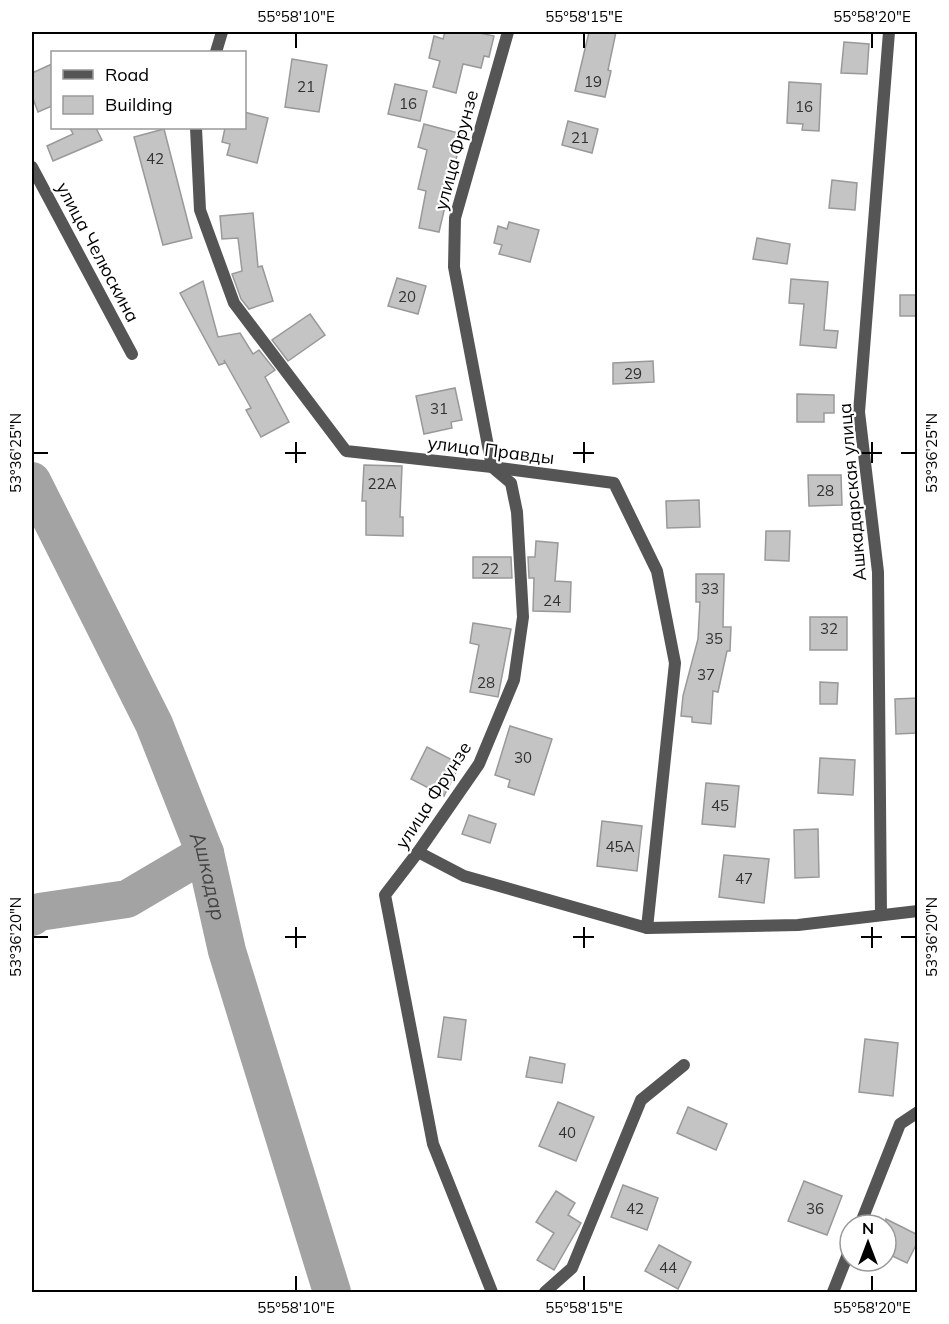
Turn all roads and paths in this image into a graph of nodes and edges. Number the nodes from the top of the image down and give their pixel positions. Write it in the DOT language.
graph roads {
  1 [pos="222,32"];
  2 [pos="507,32"];
  3 [pos="889,32"];
  4 [pos="216,51"];
  5 [pos="196,129"];
  6 [pos="32,167"];
  7 [pos="132,354"];
  8 [pos="492,467"];
  9 [pos="418,852"];
  10 [pos="918,910"];
  11 [pos="881,915"];
  12 [pos="647,928"];
  13 [pos="684,1065"];
  14 [pos="918,1112"];
  15 [pos="865,1213"];
  16 [pos="841,1273"];
  17 [pos="492,1293"];
  18 [pos="545,1293"];
  19 [pos="833,1293"];
  1 -- 4 [label="street"];
  2 -- 8 [label="street, улица Фрунзе"];
  3 -- 11 [label="street, Ашкадарская улица"];
  5 -- 8 [label="street, улица Правды"];
  6 -- 7 [label="street, улица Челюскина"];
  8 -- 9 [label="street, улица Фрунзе"];
  8 -- 12 [label="street, улица Правды"];
  9 -- 12 [label="street"];
  9 -- 17 [label="street, улица Фрунзе"];
  10 -- 11 [label="street"];
  11 -- 12 [label="street"];
  13 -- 18 [label="street"];
  14 -- 15 [label="street"];
  16 -- 19 [label="street"];
}
